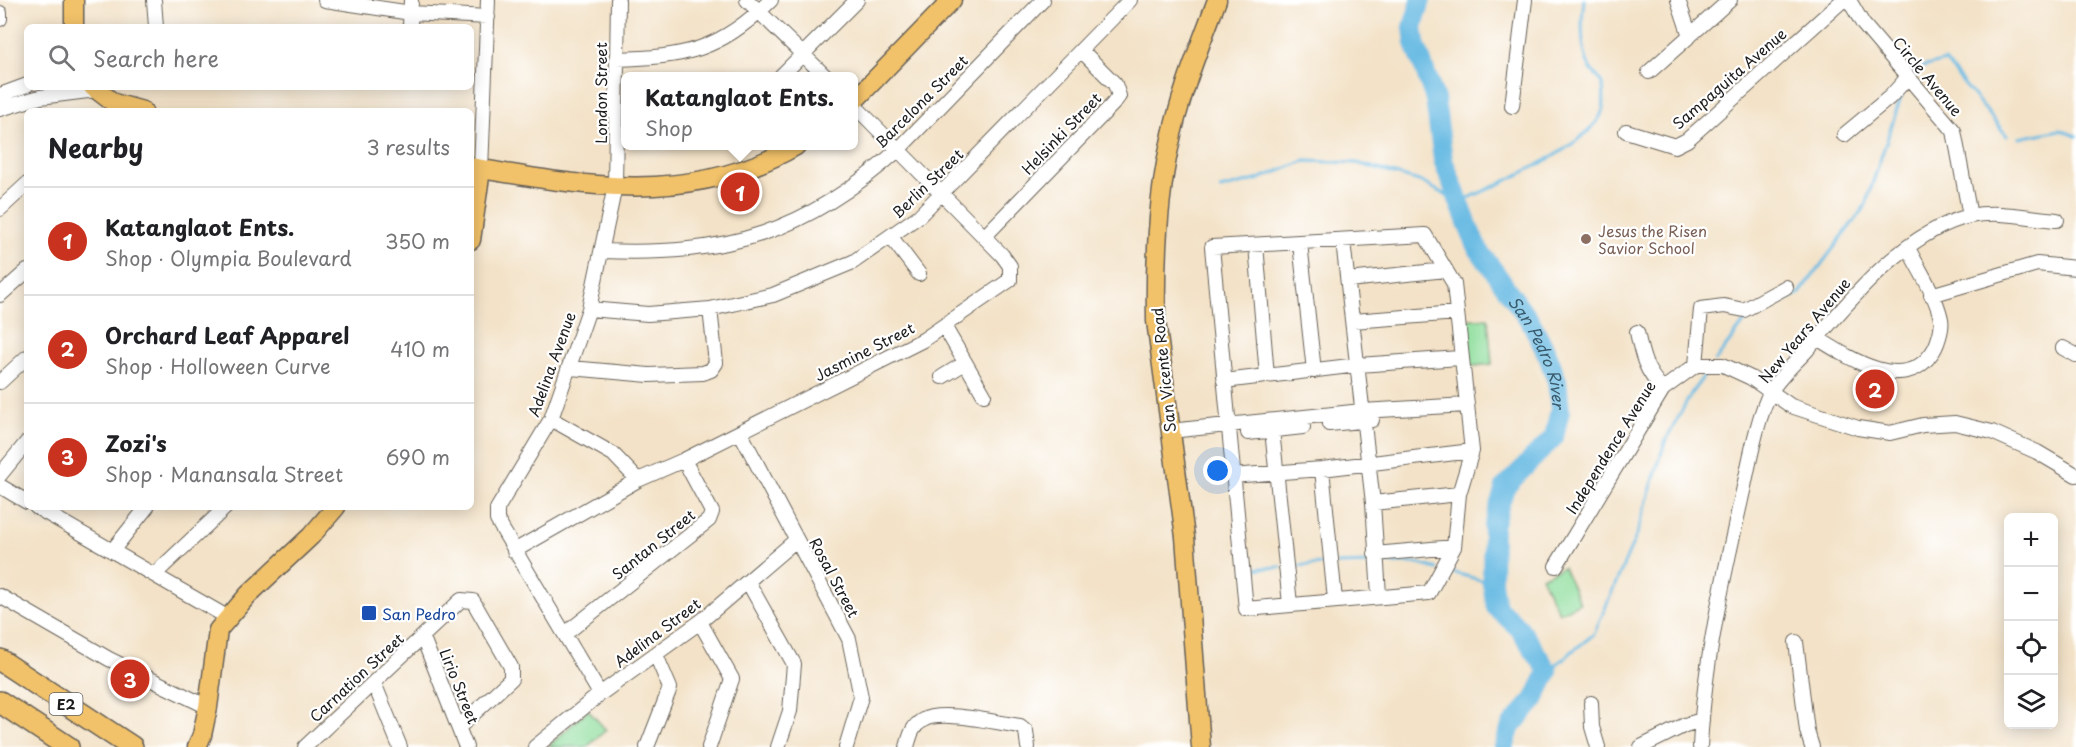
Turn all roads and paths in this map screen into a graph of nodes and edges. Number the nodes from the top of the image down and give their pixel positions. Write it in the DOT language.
graph roads {
  1 [pos="74,0"];
  2 [pos="154,0"];
  3 [pos="325,0"];
  4 [pos="488,0"];
  5 [pos="618,0"];
  6 [pos="747,0"];
  7 [pos="771,0"];
  8 [pos="857,0"];
  9 [pos="952,0"];
  10 [pos="1043,0"];
  11 [pos="1130,0"];
  12 [pos="1218,0"];
  13 [pos="1525,0"];
  14 [pos="1678,0"];
  15 [pos="1730,0"];
  16 [pos="1843,0"];
  17 [pos="1849,0"];
  18 [pos="759,12"];
  19 [pos="0,13"];
  20 [pos="410,13"];
  21 [pos="488,17"];
  22 [pos="0,20"];
  23 [pos="74,24"];
  24 [pos="156,24"];
  25 [pos="1690,36"];
  26 [pos="1081,50"];
  27 [pos="803,55"];
  28 [pos="616,58"];
  29 [pos="785,72"];
  30 [pos="821,72"];
  31 [pos="1649,72"];
  32 [pos="1909,79"];
  33 [pos="24,86"];
  34 [pos="87,90"];
  35 [pos="95,90"];
  36 [pos="0,95"];
  37 [pos="858,99"];
  38 [pos="1512,106"];
  39 [pos="858,107"];
  40 [pos="132,108"];
  41 [pos="0,109"];
  42 [pos="621,120"];
  43 [pos="1626,131"];
  44 [pos="1844,135"];
  45 [pos="899,149"];
  46 [pos="787,150"];
  47 [pos="476,168"];
  48 [pos="615,186"];
  49 [pos="24,187"];
  50 [pos="943,193"];
  51 [pos="474,197"];
  52 [pos="0,209"];
  53 [pos="1970,216"];
  54 [pos="2056,220"];
  55 [pos="985,236"];
  56 [pos="891,237"];
  57 [pos="1343,241"];
  58 [pos="1300,243"];
  59 [pos="1256,245"];
  60 [pos="1908,248"];
  61 [pos="603,251"];
  62 [pos="2076,268"];
  63 [pos="1446,270"];
  64 [pos="24,274"];
  65 [pos="919,274"];
  66 [pos="1348,280"];
  67 [pos="1786,287"];
  68 [pos="0,295"];
  69 [pos="1931,295"];
  70 [pos="589,309"];
  71 [pos="710,309"];
  72 [pos="1457,313"];
  73 [pos="1353,321"];
  74 [pos="944,326"];
  75 [pos="1637,332"];
  76 [pos="1817,338"];
  77 [pos="1460,358"];
  78 [pos="24,360"];
  79 [pos="965,363"];
  80 [pos="1358,365"];
  81 [pos="1698,365"];
  82 [pos="571,368"];
  83 [pos="1314,371"];
  84 [pos="1267,376"];
  85 [pos="942,377"];
  86 [pos="0,381"];
  87 [pos="1224,381"];
  88 [pos="1663,389"];
  89 [pos="1771,391"];
  90 [pos="984,395"];
  91 [pos="1467,409"];
  92 [pos="1363,416"];
  93 [pos="551,419"];
  94 [pos="1227,430"];
  95 [pos="1272,430"];
  96 [pos="740,432"];
  97 [pos="1171,435"];
  98 [pos="24,446"];
  99 [pos="1472,451"];
  100 [pos="684,460"];
  101 [pos="1368,464"];
  102 [pos="1322,469"];
  103 [pos="1277,474"];
  104 [pos="0,475"];
  105 [pos="2076,475"];
  106 [pos="1232,476"];
  107 [pos="638,480"];
  108 [pos="0,486"];
  109 [pos="1459,494"];
  110 [pos="24,500"];
  111 [pos="1373,503"];
  112 [pos="42,510"];
  113 [pos="145,510"];
  114 [pos="223,510"];
  115 [pos="333,510"];
  116 [pos="796,540"];
  117 [pos="1454,547"];
  118 [pos="112,550"];
  119 [pos="514,551"];
  120 [pos="1375,554"];
  121 [pos="1556,566"];
  122 [pos="155,574"];
  123 [pos="748,582"];
  124 [pos="1379,595"];
  125 [pos="0,596"];
  126 [pos="1335,600"];
  127 [pos="1290,604"];
  128 [pos="227,617"];
  129 [pos="700,621"];
  130 [pos="565,634"];
  131 [pos="423,638"];
  132 [pos="1796,642"];
  133 [pos="656,655"];
  134 [pos="0,660"];
  135 [pos="374,683"];
  136 [pos="600,694"];
  137 [pos="0,702"];
  138 [pos="1590,704"];
  139 [pos="208,707"];
  140 [pos="1702,720"];
  141 [pos="459,727"];
  142 [pos="68,747"];
  143 [pos="132,747"];
  144 [pos="197,747"];
  145 [pos="305,747"];
  146 [pos="400,747"];
  147 [pos="466,747"];
  148 [pos="535,747"];
  149 [pos="647,747"];
  150 [pos="709,747"];
  151 [pos="778,747"];
  152 [pos="846,747"];
  153 [pos="906,747"];
  154 [pos="1028,747"];
  155 [pos="1202,747"];
  156 [pos="1598,747"];
  157 [pos="1641,747"];
  158 [pos="1701,747"];
  159 [pos="1812,747"];
  1 -- 23 [label="main road"];
  2 -- 24 [label="street"];
  3 -- 20 [label="street"];
  4 -- 21 [label="street"];
  5 -- 28 [label="street, London Street"];
  6 -- 18 [label="street"];
  7 -- 18 [label="street"];
  8 -- 27 [label="street"];
  9 -- 37 [label="main road"];
  10 -- 45 [label="street, Barcelona Street"];
  11 -- 26 [label="street, Berlin Street"];
  12 -- 97 [label="main road, San Vicente Road"];
  13 -- 38 [label="street"];
  14 -- 25 [label="street"];
  15 -- 25 [label="street"];
  16 -- 43 [label="street, Sampaguita Avenue"];
  17 -- 32 [label="street, Circle Avenue"];
  18 -- 27 [label="street"];
  18 -- 28 [label="street"];
  19 -- 22 [label="street"];
  20 -- 21 [label="street"];
  21 -- 47 [label="street"];
  25 -- 31 [label="street"];
  26 -- 50 [label="street, Berlin Street"];
  26 -- 55 [label="street, Helsinki Street"];
  27 -- 29 [label="street"];
  27 -- 30 [label="street"];
  28 -- 42 [label="street, London Street"];
  32 -- 44 [label="street"];
  32 -- 53 [label="street, Circle Avenue"];
  33 -- 36 [label="street"];
  34 -- 41 [label="street"];
  35 -- 40 [label="main road"];
  39 -- 45 [label="street, Jasmine Street"];
  42 -- 48 [label="street, London Street"];
  45 -- 50 [label="street, Jasmine Street"];
  45 -- 61 [label="street, Barcelona Street"];
  46 -- 48 [label="main road"];
  47 -- 48 [label="main road"];
  47 -- 51 [label="main road"];
  48 -- 61 [label="street, Adelina Avenue"];
  49 -- 52 [label="street"];
  50 -- 55 [label="street, Jasmine Street"];
  50 -- 56 [label="street, Berlin Street"];
  53 -- 54 [label="street, New Years Avenue"];
  53 -- 60 [label="street, New Years Avenue"];
  55 -- 74 [label="street, Jasmine Street"];
  56 -- 65 [label="street"];
  56 -- 71 [label="street, Berlin Street"];
  57 -- 58 [label="street"];
  57 -- 63 [label="street"];
  57 -- 66 [label="street"];
  58 -- 59 [label="street"];
  58 -- 83 [label="street"];
  59 -- 84 [label="street"];
  59 -- 87 [label="street"];
  60 -- 69 [label="street"];
  60 -- 76 [label="street, New Years Avenue"];
  61 -- 70 [label="street, Adelina Avenue"];
  62 -- 69 [label="street"];
  63 -- 66 [label="street"];
  63 -- 72 [label="street"];
  64 -- 68 [label="street"];
  66 -- 73 [label="street"];
  67 -- 81 [label="street"];
  69 -- 76 [label="street"];
  70 -- 71 [label="street, Berlin Street"];
  70 -- 82 [label="street, Adelina Avenue"];
  71 -- 82 [label="street"];
  72 -- 73 [label="street"];
  72 -- 77 [label="street"];
  73 -- 80 [label="street"];
  74 -- 79 [label="street"];
  74 -- 96 [label="street, Jasmine Street"];
  75 -- 88 [label="street"];
  76 -- 89 [label="street, New Years Avenue"];
  77 -- 80 [label="street"];
  77 -- 91 [label="street"];
  78 -- 86 [label="street"];
  79 -- 85 [label="street"];
  79 -- 90 [label="street"];
  80 -- 83 [label="street"];
  80 -- 92 [label="street"];
  81 -- 88 [label="street, Independence Avenue"];
  81 -- 89 [label="street"];
  82 -- 93 [label="street, Adelina Avenue"];
  83 -- 84 [label="street"];
  84 -- 87 [label="street"];
  87 -- 94 [label="street"];
  88 -- 121 [label="street, Independence Avenue"];
  89 -- 105 [label="street"];
  89 -- 140 [label="street, New Years Avenue"];
  91 -- 92 [label="street"];
  91 -- 99 [label="street"];
  92 -- 94 [label="street"];
  92 -- 95 [label="street"];
  92 -- 101 [label="street"];
  93 -- 107 [label="street"];
  93 -- 119 [label="street, Adelina Avenue"];
  94 -- 95 [label="street"];
  94 -- 97 [label="street"];
  94 -- 106 [label="street"];
  95 -- 103 [label="street"];
  96 -- 100 [label="street, Jasmine Street"];
  96 -- 116 [label="street, Rosal Street"];
  97 -- 155 [label="main road, San Vicente Road"];
  98 -- 104 [label="street"];
  99 -- 101 [label="street"];
  99 -- 109 [label="street"];
  100 -- 107 [label="street, Jasmine Street"];
  100 -- 130 [label="street, Santan Street"];
  101 -- 102 [label="street"];
  101 -- 111 [label="street"];
  102 -- 103 [label="street"];
  102 -- 126 [label="street"];
  103 -- 106 [label="street"];
  103 -- 127 [label="street"];
  106 -- 127 [label="street"];
  107 -- 119 [label="street, Jasmine Street"];
  108 -- 110 [label="street"];
  109 -- 111 [label="street"];
  109 -- 117 [label="street"];
  111 -- 120 [label="street"];
  112 -- 118 [label="street"];
  113 -- 118 [label="street"];
  114 -- 122 [label="street"];
  115 -- 128 [label="main road"];
  116 -- 123 [label="street, Adelina Street"];
  116 -- 152 [label="street, Rosal Street"];
  117 -- 120 [label="street"];
  117 -- 124 [label="street"];
  118 -- 122 [label="street"];
  119 -- 130 [label="street, Adelina Avenue"];
  120 -- 124 [label="street"];
  122 -- 128 [label="street"];
  123 -- 129 [label="street, Adelina Street"];
  123 -- 151 [label="street"];
  124 -- 126 [label="street"];
  125 -- 139 [label="street"];
  126 -- 127 [label="street"];
  128 -- 139 [label="main road"];
  129 -- 133 [label="street, Adelina Street"];
  129 -- 150 [label="street"];
  130 -- 136 [label="street, Adelina Avenue"];
  131 -- 135 [label="street, Carnation Street"];
  131 -- 141 [label="street, Lirio Street"];
  131 -- 141 [label="street, Carnation Street"];
  132 -- 159 [label="street"];
  133 -- 136 [label="street, Adelina Street"];
  133 -- 149 [label="street"];
  134 -- 143 [label="highway, E2"];
  135 -- 145 [label="street, Carnation Street"];
  135 -- 146 [label="street"];
  136 -- 148 [label="street, Adelina Street"];
  137 -- 142 [label="highway, E2"];
  138 -- 156 [label="street"];
  139 -- 144 [label="main road"];
  140 -- 157 [label="street"];
  140 -- 158 [label="street, New Years Avenue"];
  141 -- 147 [label="street, Lirio Street"];
  153 -- 154 [label="street"];
}
